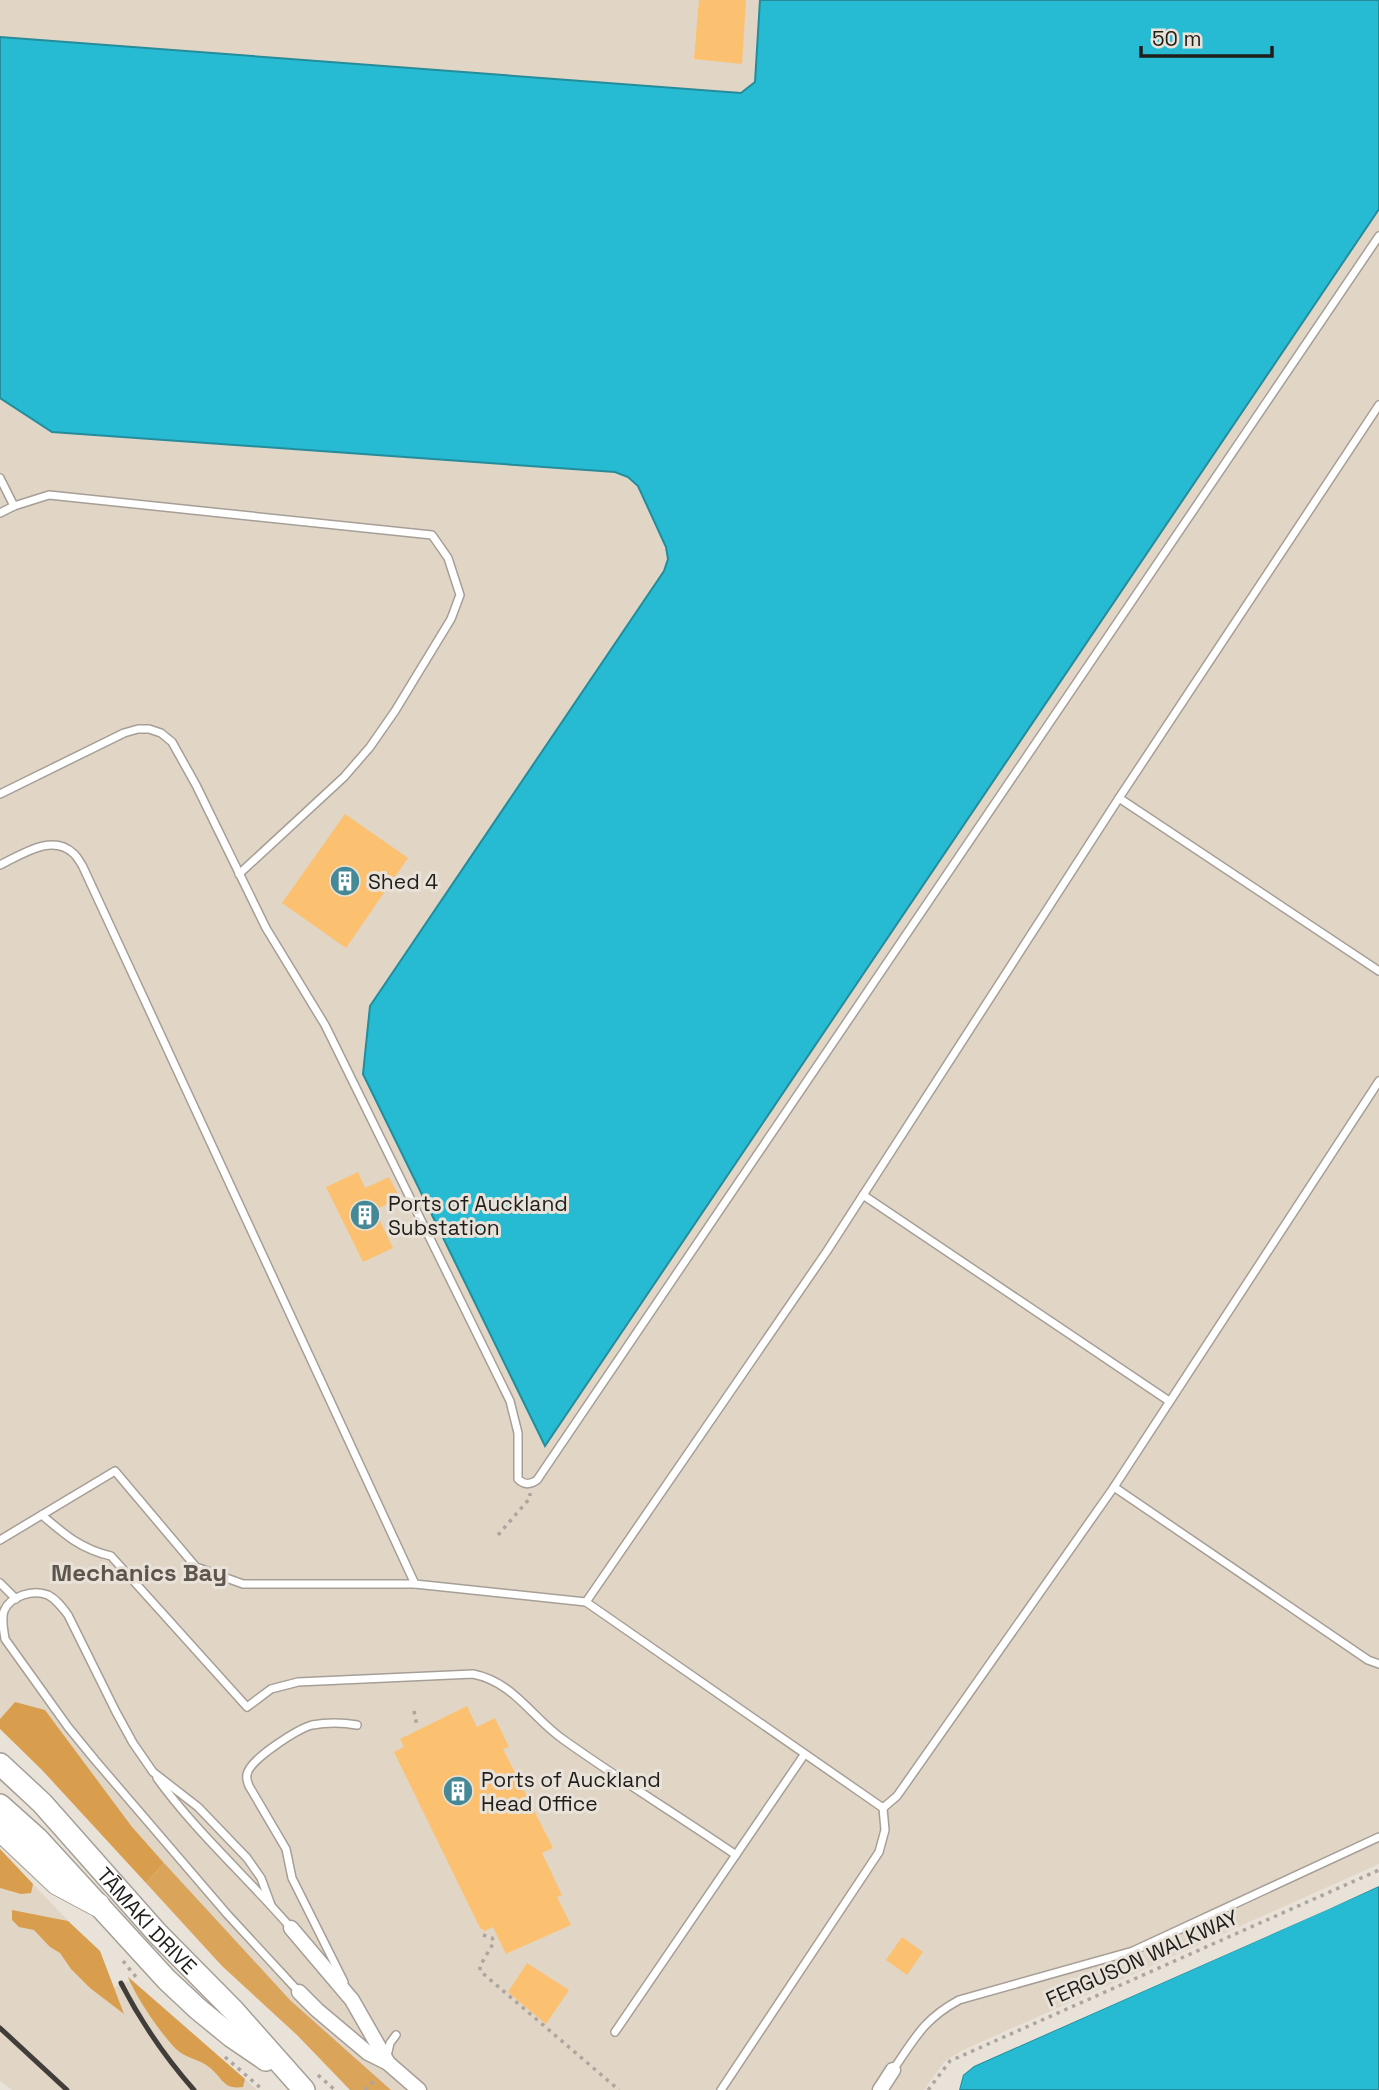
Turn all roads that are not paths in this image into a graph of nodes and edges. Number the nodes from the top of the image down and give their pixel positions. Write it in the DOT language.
graph roads {
  1 [pos="1379,236"];
  2 [pos="1379,405"];
  3 [pos="0,478"];
  4 [pos="15,506"];
  5 [pos="0,513"];
  6 [pos="0,794"];
  7 [pos="1119,798"];
  8 [pos="0,865"];
  9 [pos="239,874"];
  10 [pos="1379,971"];
  11 [pos="1379,1081"];
  12 [pos="863,1195"];
  13 [pos="1169,1401"];
  14 [pos="1114,1487"];
  15 [pos="42,1515"];
  16 [pos="0,1540"];
  17 [pos="0,1583"];
  18 [pos="415,1584"];
  19 [pos="16,1599"];
  20 [pos="586,1602"];
  21 [pos="1379,1664"];
  22 [pos="357,1725"];
  23 [pos="804,1755"];
  24 [pos="0,1764"];
  25 [pos="153,1772"];
  26 [pos="0,1805"];
  27 [pos="883,1808"];
  28 [pos="0,1829"];
  29 [pos="1379,1837"];
  30 [pos="736,1854"];
  31 [pos="98,1905"];
  32 [pos="271,1905"];
  33 [pos="291,1928"];
  34 [pos="299,1992"];
  35 [pos="352,2000"];
  36 [pos="615,2032"];
  37 [pos="396,2035"];
  38 [pos="388,2063"];
  39 [pos="893,2070"];
  40 [pos="299,2085"];
  41 [pos="419,2090"];
  42 [pos="721,2090"];
  43 [pos="880,2090"];
  1 -- 9 [label="lane"];
  2 -- 7 [label="lane"];
  3 -- 4 [label="lane"];
  4 -- 5 [label="lane"];
  4 -- 9 [label="lane"];
  6 -- 9 [label="lane"];
  7 -- 10 [label="lane"];
  7 -- 12 [label="lane"];
  8 -- 18 [label="lane"];
  11 -- 13 [label="lane"];
  12 -- 13 [label="lane"];
  12 -- 20 [label="lane"];
  13 -- 14 [label="lane"];
  14 -- 21 [label="lane"];
  14 -- 27 [label="lane"];
  15 -- 16 [label="lane"];
  15 -- 18 [label="lane"];
  15 -- 30 [label="lane"];
  17 -- 19 [label="lane"];
  18 -- 20 [label="lane"];
  19 -- 25 [label="lane"];
  19 -- 34 [label="lane"];
  20 -- 23 [label="lane"];
  22 -- 35 [label="lane"];
  23 -- 27 [label="lane"];
  23 -- 30 [label="lane"];
  24 -- 40 [label="main road, TĀMAKI DRIVE"];
  25 -- 32 [label="lane"];
  25 -- 32 [label="lane"];
  26 -- 31 [label="main road, TĀMAKI DRIVE"];
  27 -- 42 [label="lane"];
  28 -- 31 [label="highway"];
  29 -- 39 [label="lane"];
  30 -- 36 [label="lane"];
  31 -- 40 [label="main road, TĀMAKI DRIVE"];
  32 -- 33 [label="lane"];
  33 -- 35 [label="street"];
  34 -- 38 [label="street"];
  35 -- 38 [label="street"];
  37 -- 38 [label="lane"];
  38 -- 41 [label="street"];
  39 -- 43 [label="street"];
}
